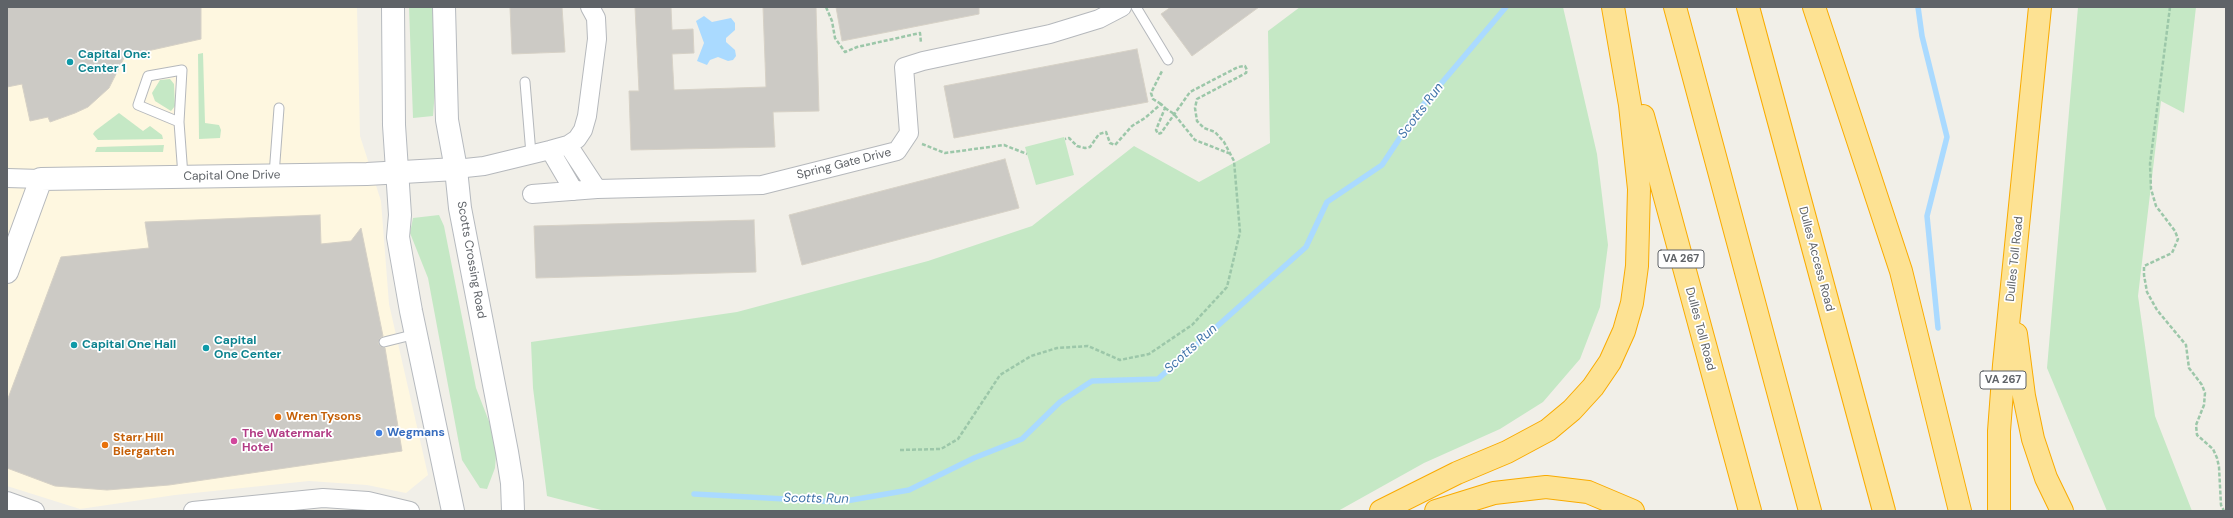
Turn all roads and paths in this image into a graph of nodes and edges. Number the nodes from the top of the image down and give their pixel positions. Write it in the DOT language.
graph roads {
  1 [pos="393,7"];
  2 [pos="444,7"];
  3 [pos="826,7"];
  4 [pos="1122,7"];
  5 [pos="1136,7"];
  6 [pos="1613,7"];
  7 [pos="1675,7"];
  8 [pos="1748,7"];
  9 [pos="1814,7"];
  10 [pos="2040,7"];
  11 [pos="2170,7"];
  12 [pos="596,11"];
  13 [pos="1168,60"];
  14 [pos="923,61"];
  15 [pos="525,82"];
  16 [pos="1161,104"];
  17 [pos="280,108"];
  18 [pos="1165,108"];
  19 [pos="1174,114"];
  20 [pos="179,122"];
  21 [pos="907,136"];
  22 [pos="1065,139"];
  23 [pos="568,145"];
  24 [pos="550,150"];
  25 [pos="531,154"];
  26 [pos="1027,154"];
  27 [pos="1231,154"];
  28 [pos="456,169"];
  29 [pos="399,172"];
  30 [pos="183,176"];
  31 [pos="274,176"];
  32 [pos="7,178"];
  33 [pos="41,179"];
  34 [pos="597,189"];
  35 [pos="574,191"];
  36 [pos="532,194"];
  37 [pos="2016,250"];
  38 [pos="7,272"];
  39 [pos="416,334"];
  40 [pos="384,342"];
  41 [pos="900,450"];
  42 [pos="7,501"];
  43 [pos="35,511"];
  44 [pos="193,511"];
  45 [pos="410,511"];
  46 [pos="453,511"];
  47 [pos="513,511"];
  48 [pos="1381,511"];
  49 [pos="1436,511"];
  50 [pos="1633,511"];
  51 [pos="1750,511"];
  52 [pos="1810,511"];
  53 [pos="1884,511"];
  54 [pos="1960,511"];
  55 [pos="1999,511"];
  56 [pos="2062,511"];
  57 [pos="2224,511"];
  1 -- 29 [label="main road"];
  2 -- 28 [label="main road, Scotts Crossing Road"];
  3 -- 14 [label="path"];
  4 -- 14 [label="street"];
  5 -- 13 [label="lane"];
  6 -- 48 [label="highway"];
  6 -- 51 [label="highway, Dulles Toll Road / VA 267"];
  7 -- 52 [label="highway"];
  8 -- 53 [label="highway, Dulles Access Road"];
  9 -- 54 [label="highway"];
  10 -- 37 [label="highway, Dulles Toll Road / VA 267"];
  11 -- 57 [label="path"];
  12 -- 23 [label="street"];
  13 -- 16 [label="path"];
  14 -- 21 [label="street"];
  15 -- 25 [label="lane"];
  16 -- 18 [label="path"];
  16 -- 22 [label="path"];
  17 -- 31 [label="lane"];
  18 -- 19 [label="path"];
  18 -- 19 [label="path"];
  19 -- 27 [label="path"];
  19 -- 27 [label="path"];
  20 -- 20 [label="lane"];
  20 -- 30 [label="lane"];
  21 -- 26 [label="path"];
  21 -- 34 [label="street, Spring Gate Drive"];
  23 -- 24 [label="street"];
  23 -- 34 [label="street"];
  24 -- 25 [label="street"];
  24 -- 35 [label="street"];
  25 -- 28 [label="street"];
  27 -- 41 [label="path"];
  28 -- 29 [label="main road, Capital One Drive"];
  28 -- 47 [label="main road, Scotts Crossing Road"];
  29 -- 31 [label="main road, Capital One Drive"];
  29 -- 39 [label="main road"];
  30 -- 31 [label="main road, Capital One Drive"];
  30 -- 33 [label="main road, Capital One Drive"];
  32 -- 33 [label="street, Capital One Drive"];
  33 -- 38 [label="main road"];
  34 -- 35 [label="street, Spring Gate Drive"];
  35 -- 36 [label="street, Spring Gate Drive"];
  37 -- 55 [label="highway, Dulles Toll Road / VA 267"];
  37 -- 56 [label="highway"];
  39 -- 40 [label="lane"];
  39 -- 46 [label="main road"];
  42 -- 43 [label="street"];
  44 -- 45 [label="street"];
  49 -- 50 [label="highway"];
}
